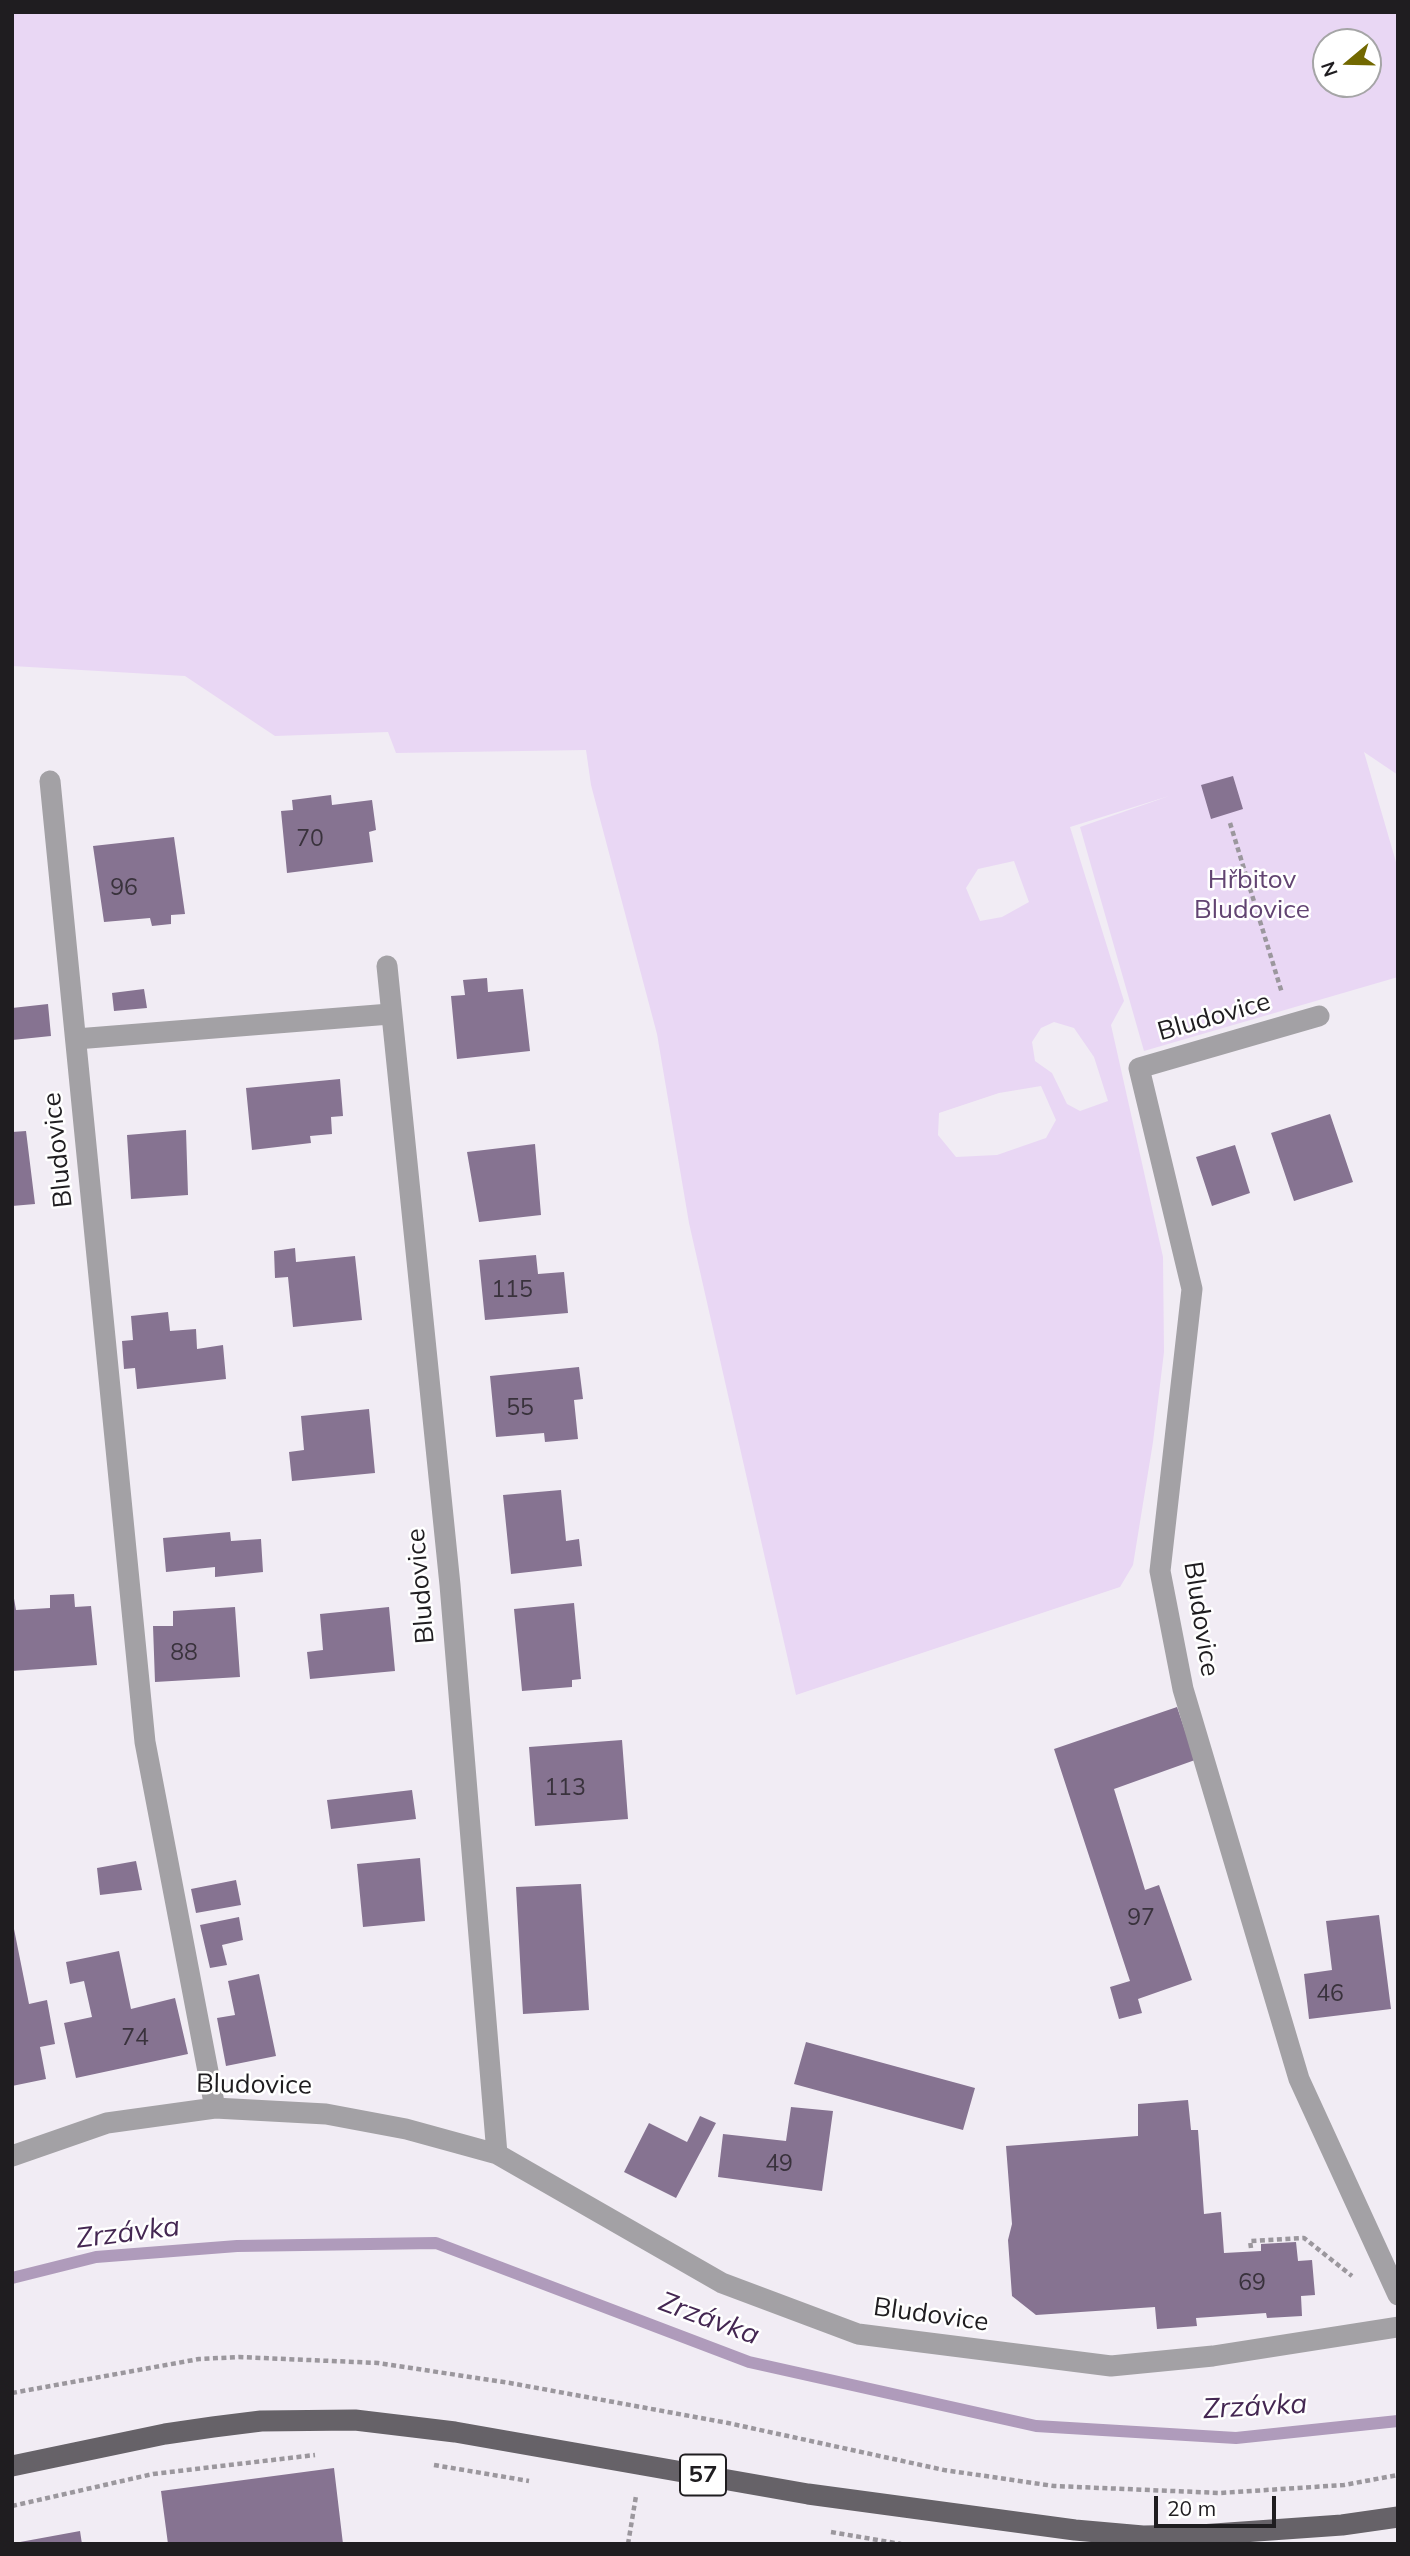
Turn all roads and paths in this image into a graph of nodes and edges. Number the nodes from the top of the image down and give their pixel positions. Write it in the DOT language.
graph roads {
  1 [pos="50,781"];
  2 [pos="1230,823"];
  3 [pos="387,966"];
  4 [pos="390,1014"];
  5 [pos="1319,1016"];
  6 [pos="1291,1024"];
  7 [pos="76,1039"];
  8 [pos="215,2108"];
  9 [pos="497,2154"];
  10 [pos="12,2156"];
  11 [pos="1251,2248"];
  12 [pos="1388,2274"];
  13 [pos="1398,2295"];
  14 [pos="1398,2327"];
  15 [pos="12,2393"];
  16 [pos="319,2455"];
  17 [pos="428,2464"];
  18 [pos="642,2464"];
  19 [pos="12,2466"];
  20 [pos="1398,2475"];
  21 [pos="536,2482"];
  22 [pos="633,2498"];
  23 [pos="649,2501"];
  24 [pos="12,2506"];
  25 [pos="1398,2517"];
  26 [pos="819,2530"];
  27 [pos="628,2544"];
  28 [pos="901,2544"];
  1 -- 7 [label="street, Bludovice"];
  2 -- 6 [label="path"];
  3 -- 4 [label="street, Bludovice"];
  4 -- 7 [label="street"];
  4 -- 9 [label="street, Bludovice"];
  5 -- 6 [label="street, Bludovice"];
  6 -- 12 [label="street, Bludovice"];
  7 -- 8 [label="street, Bludovice"];
  8 -- 9 [label="street, Bludovice"];
  8 -- 10 [label="street, Bludovice"];
  9 -- 14 [label="street, Bludovice"];
  11 -- 12 [label="path"];
  12 -- 13 [label="street, Bludovice"];
  15 -- 20 [label="path"];
  16 -- 24 [label="path"];
  17 -- 21 [label="path"];
  18 -- 19 [label="main road, 57"];
  18 -- 22 [label="path"];
  18 -- 25 [label="main road, 57"];
  22 -- 23 [label="path"];
  22 -- 27 [label="path"];
  26 -- 28 [label="path"];
}
